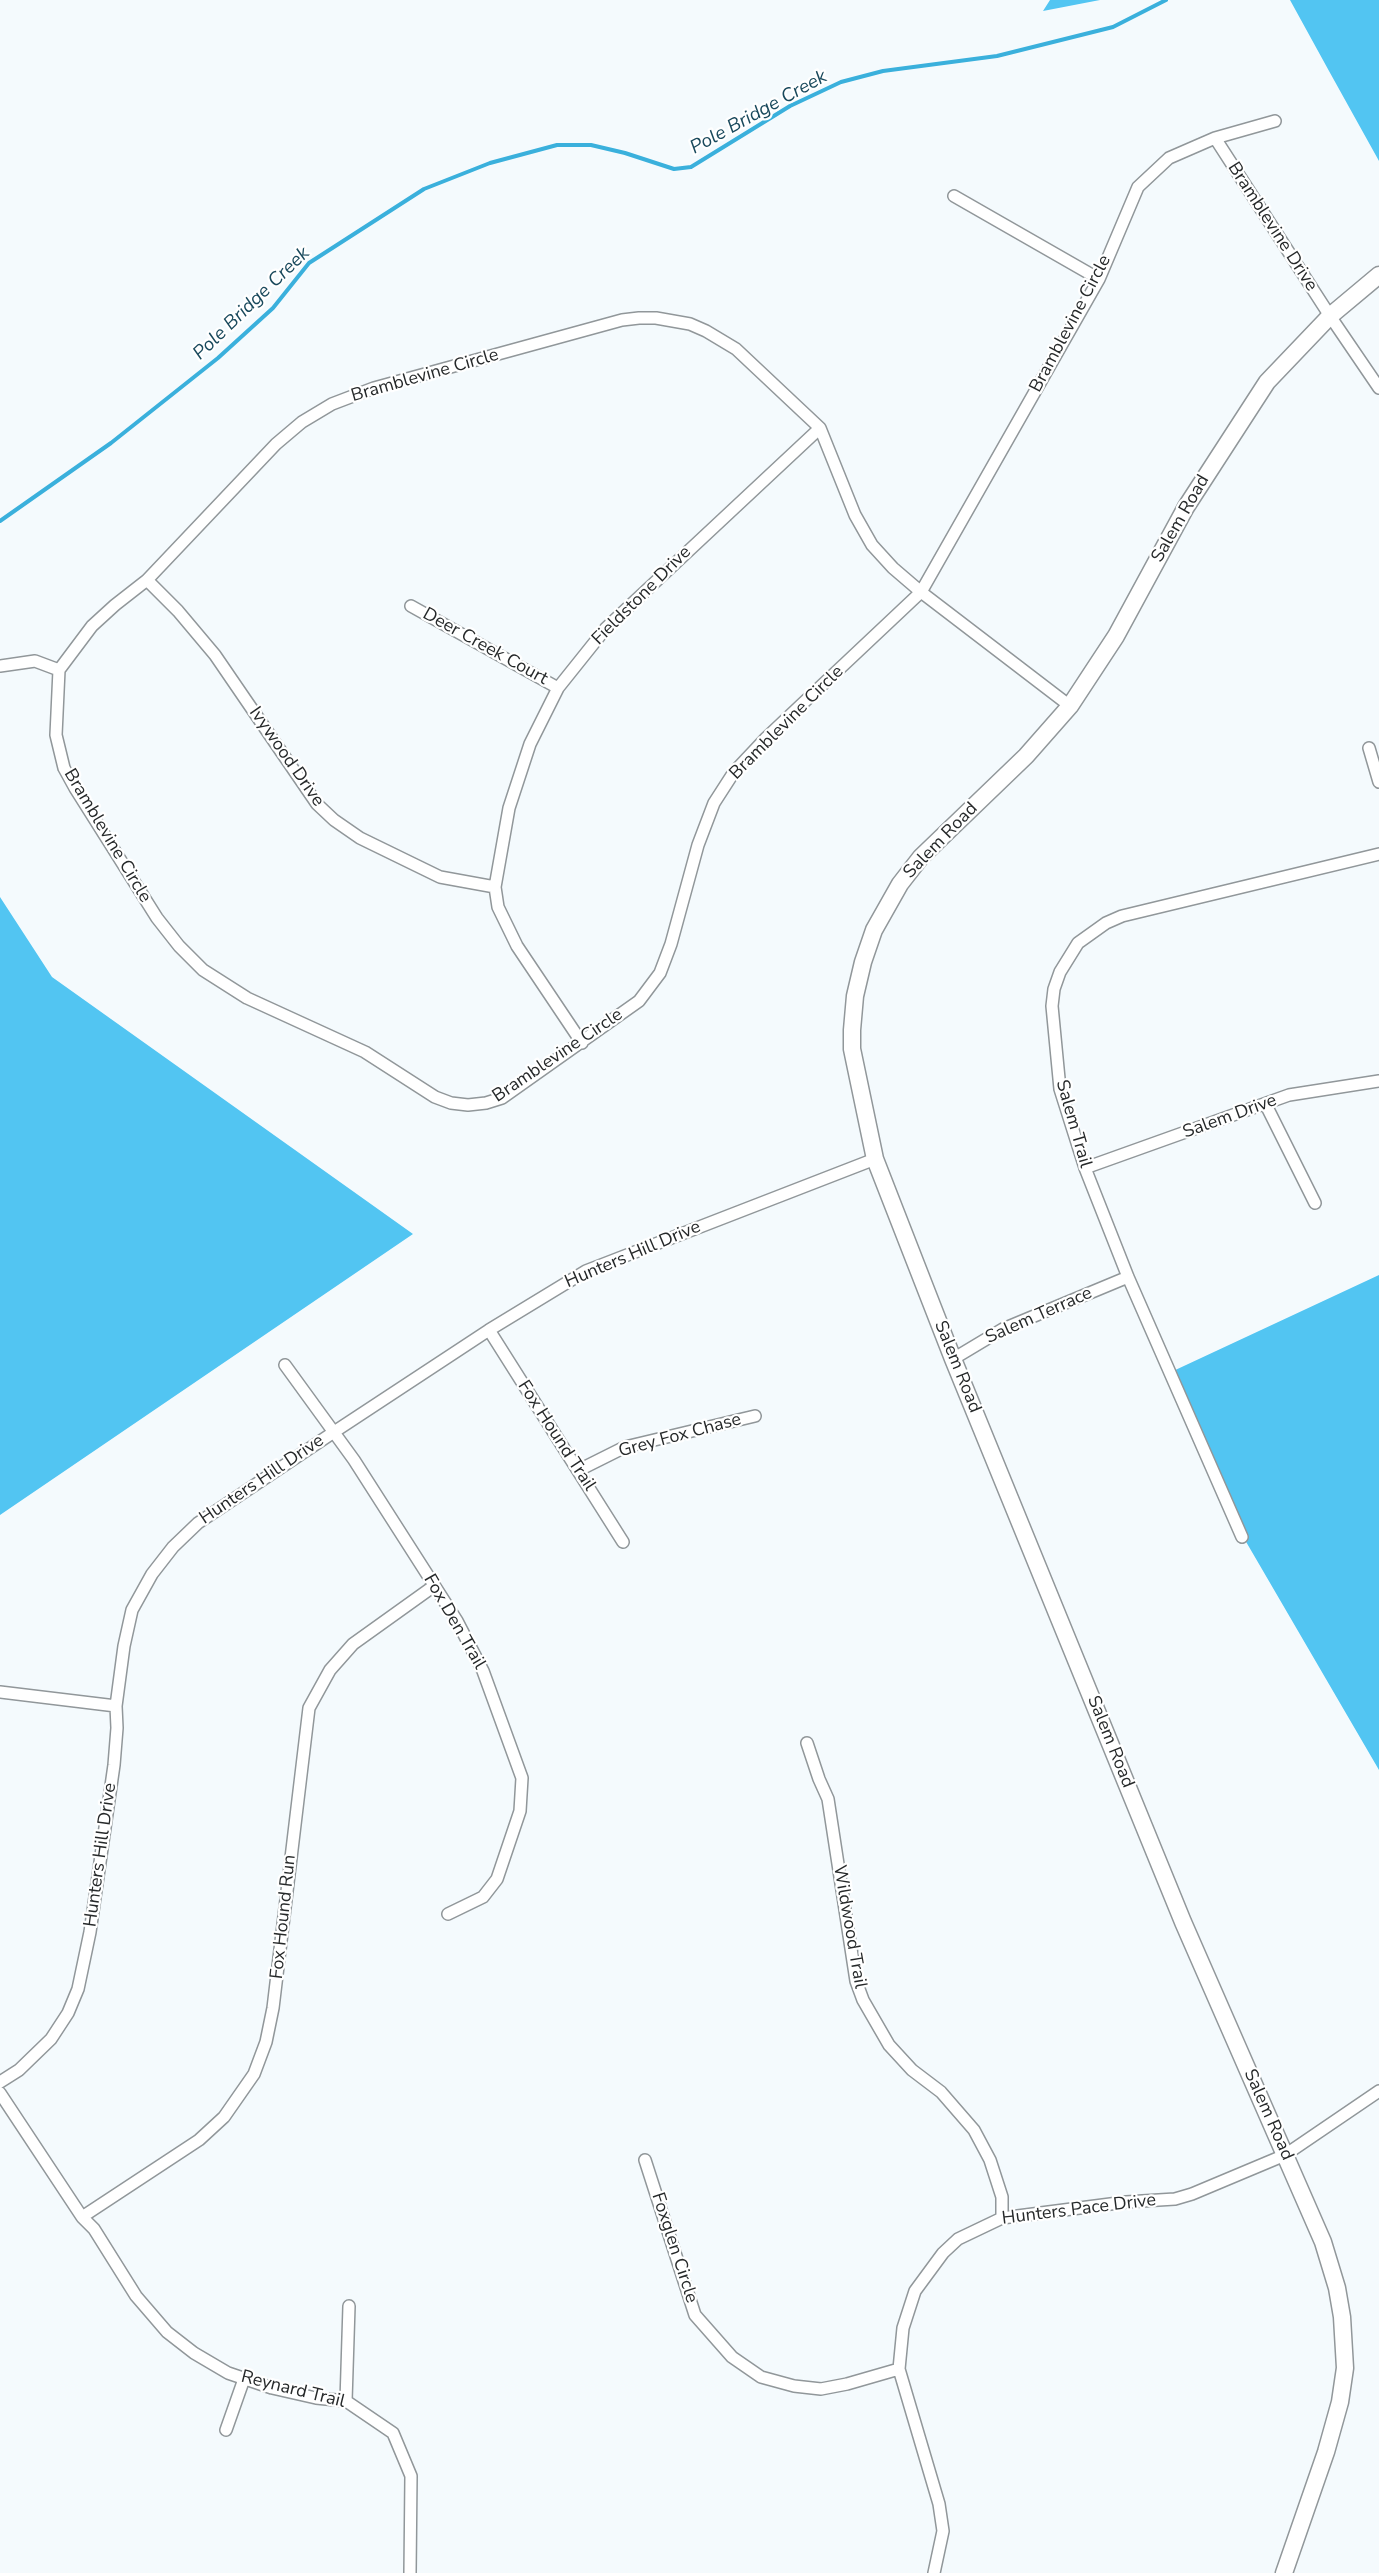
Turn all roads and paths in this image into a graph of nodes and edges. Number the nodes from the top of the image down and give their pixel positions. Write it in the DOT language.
graph roads {
  1 [pos="1276,121"];
  2 [pos="1215,138"];
  3 [pos="954,196"];
  4 [pos="1379,276"];
  5 [pos="1099,279"];
  6 [pos="1330,316"];
  7 [pos="1379,388"];
  8 [pos="820,428"];
  9 [pos="147,580"];
  10 [pos="921,592"];
  11 [pos="411,606"];
  12 [pos="0,666"];
  13 [pos="59,670"];
  14 [pos="558,688"];
  15 [pos="1070,706"];
  16 [pos="1369,748"];
  17 [pos="1379,782"];
  18 [pos="1379,854"];
  19 [pos="495,887"];
  20 [pos="582,1043"];
  21 [pos="1379,1081"];
  22 [pos="1266,1105"];
  23 [pos="875,1159"];
  24 [pos="1085,1168"];
  25 [pos="1315,1203"];
  26 [pos="1128,1277"];
  27 [pos="488,1330"];
  28 [pos="953,1359"];
  29 [pos="285,1365"];
  30 [pos="755,1416"];
  31 [pos="334,1432"];
  32 [pos="579,1470"];
  33 [pos="1242,1537"];
  34 [pos="623,1542"];
  35 [pos="434,1586"];
  36 [pos="0,1692"];
  37 [pos="116,1706"];
  38 [pos="807,1743"];
  39 [pos="448,1914"];
  40 [pos="0,2082"];
  41 [pos="1379,2091"];
  42 [pos="0,2093"];
  43 [pos="1285,2154"];
  44 [pos="645,2160"];
  45 [pos="82,2217"];
  46 [pos="1002,2218"];
  47 [pos="348,2306"];
  48 [pos="899,2369"];
  49 [pos="244,2379"];
  50 [pos="346,2400"];
  51 [pos="226,2430"];
  52 [pos="410,2573"];
  53 [pos="934,2573"];
  54 [pos="1284,2573"];
  1 -- 2 [label="street, Bramblevine Circle"];
  2 -- 5 [label="street, Bramblevine Circle"];
  2 -- 6 [label="street, Bramblevine Drive"];
  3 -- 5 [label="street"];
  4 -- 6 [label="street, Salem Road"];
  5 -- 10 [label="street, Bramblevine Circle"];
  6 -- 7 [label="street, Bramblevine Drive"];
  6 -- 15 [label="street, Salem Road"];
  8 -- 9 [label="street, Bramblevine Circle"];
  8 -- 10 [label="street, Bramblevine Circle"];
  8 -- 14 [label="street, Fieldstone Drive"];
  9 -- 13 [label="street, Bramblevine Circle"];
  9 -- 19 [label="street, Ivywood Drive"];
  10 -- 15 [label="street, Bramblevine Circle"];
  10 -- 20 [label="street, Bramblevine Circle"];
  11 -- 14 [label="street, Deer Creek Court"];
  12 -- 13 [label="street"];
  13 -- 20 [label="street, Bramblevine Circle"];
  14 -- 19 [label="street, Fieldstone Drive"];
  15 -- 23 [label="street, Salem Road"];
  16 -- 17 [label="street"];
  18 -- 24 [label="street, Salem Trail"];
  19 -- 20 [label="street, Fieldstone Drive"];
  21 -- 22 [label="street, Salem Drive"];
  22 -- 24 [label="street, Salem Drive"];
  22 -- 25 [label="street"];
  23 -- 27 [label="street, Hunters Hill Drive"];
  23 -- 28 [label="street, Salem Road"];
  24 -- 26 [label="street, Salem Trail"];
  26 -- 28 [label="street, Salem Terrace"];
  26 -- 33 [label="street, Salem Trail"];
  27 -- 31 [label="street, Hunters Hill Drive"];
  27 -- 32 [label="street, Fox Hound Trail"];
  28 -- 43 [label="street, Salem Road"];
  29 -- 31 [label="street, Fox Den Trail"];
  30 -- 32 [label="street, Grey Fox Chase"];
  31 -- 35 [label="street, Fox Den Trail"];
  31 -- 37 [label="street, Hunters Hill Drive"];
  32 -- 34 [label="street, Fox Hound Trail"];
  35 -- 39 [label="street, Fox Den Trail"];
  35 -- 45 [label="street, Fox Hound Run"];
  36 -- 37 [label="street"];
  37 -- 40 [label="street, Hunters Hill Drive"];
  38 -- 46 [label="street, Wildwood Trail"];
  41 -- 43 [label="street, Hunters Pace Drive"];
  42 -- 45 [label="street, Reynard Trail"];
  43 -- 46 [label="street, Hunters Pace Drive"];
  43 -- 54 [label="street, Salem Road"];
  44 -- 48 [label="street, Foxglen Circle"];
  45 -- 49 [label="street, Reynard Trail"];
  46 -- 48 [label="street, Hunters Pace Drive"];
  47 -- 50 [label="street"];
  48 -- 53 [label="street, Hunters Pace Drive"];
  49 -- 50 [label="street, Reynard Trail"];
  49 -- 51 [label="street"];
  50 -- 52 [label="street, Reynard Trail"];
}
